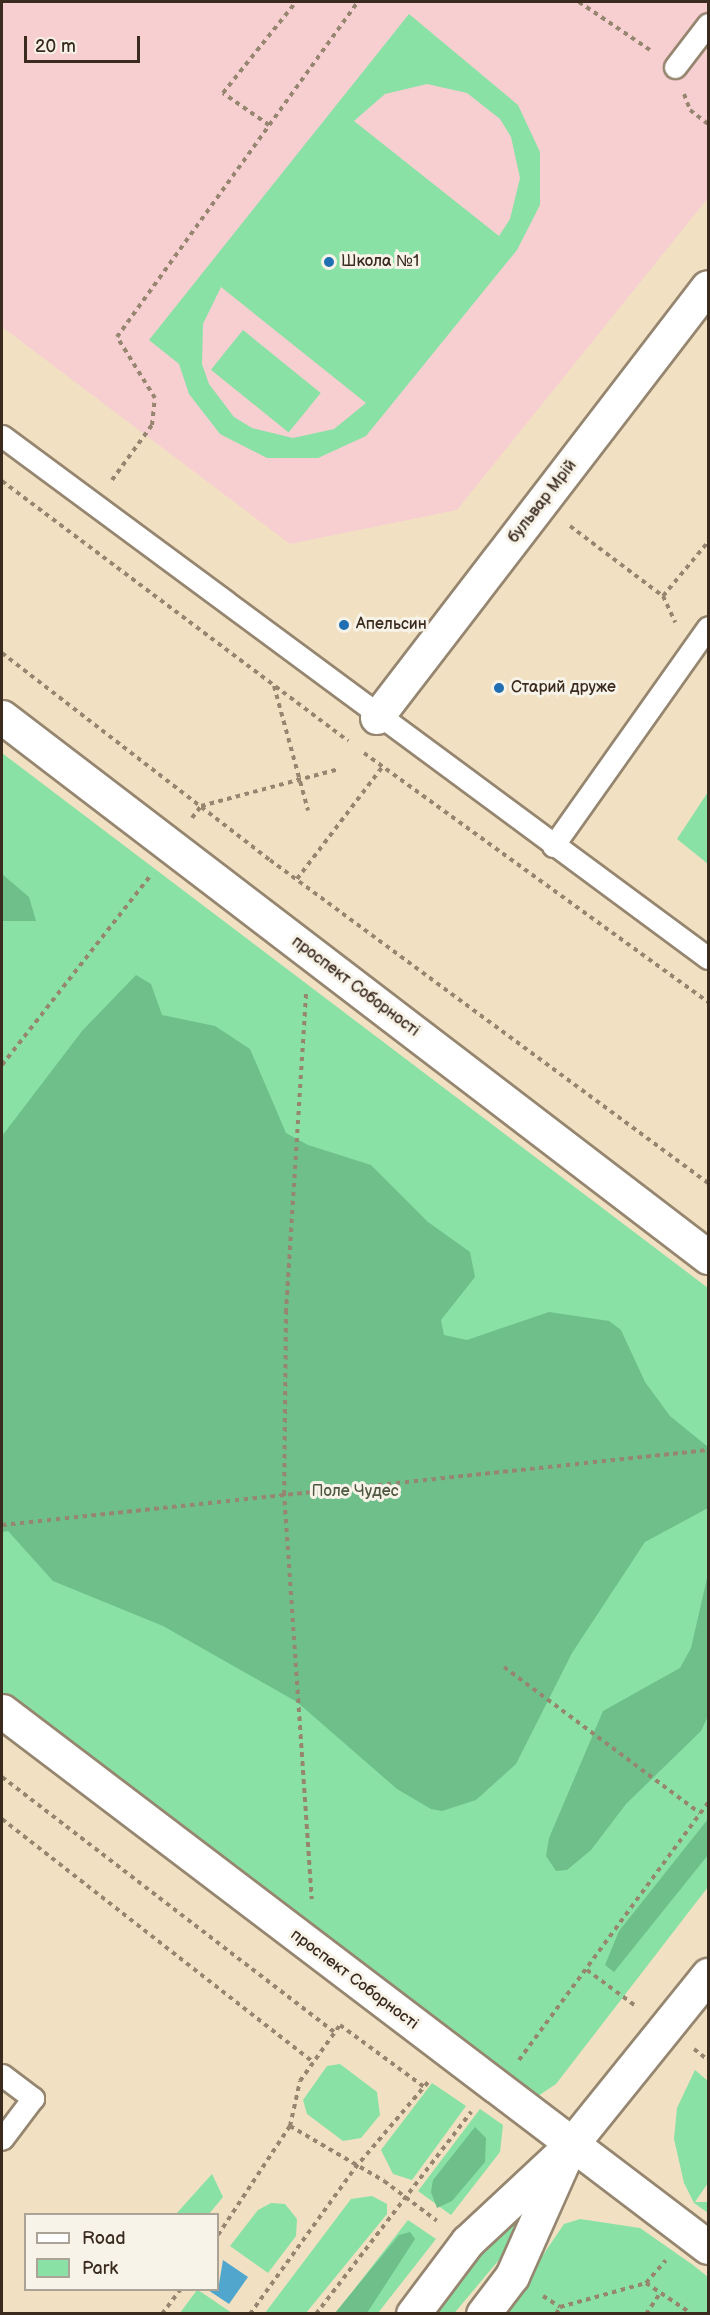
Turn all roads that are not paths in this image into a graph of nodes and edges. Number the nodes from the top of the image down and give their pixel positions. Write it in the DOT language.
graph roads {
  1 [pos="708,24"];
  2 [pos="675,67"];
  3 [pos="708,287"];
  4 [pos="2,436"];
  5 [pos="708,627"];
  6 [pos="2,717"];
  7 [pos="377,718"];
  8 [pos="552,846"];
  9 [pos="708,958"];
  10 [pos="708,1257"];
  11 [pos="2,1711"];
  12 [pos="708,1975"];
  13 [pos="2,2075"];
  14 [pos="2,2139"];
  15 [pos="570,2146"];
  16 [pos="708,2247"];
  17 [pos="413,2313"];
  18 [pos="483,2313"];
  1 -- 2 [label="lane"];
  3 -- 7 [label="street, бульвар Мрій"];
  4 -- 7 [label="lane"];
  5 -- 8 [label="lane"];
  6 -- 10 [label="street, проспект Соборності"];
  7 -- 8 [label="lane"];
  8 -- 9 [label="lane"];
  11 -- 15 [label="street, проспект Соборності"];
  12 -- 15 [label="street"];
  13 -- 14 [label="lane"];
  15 -- 16 [label="street, проспект Соборності"];
  15 -- 17 [label="street"];
  15 -- 18 [label="street"];
}
